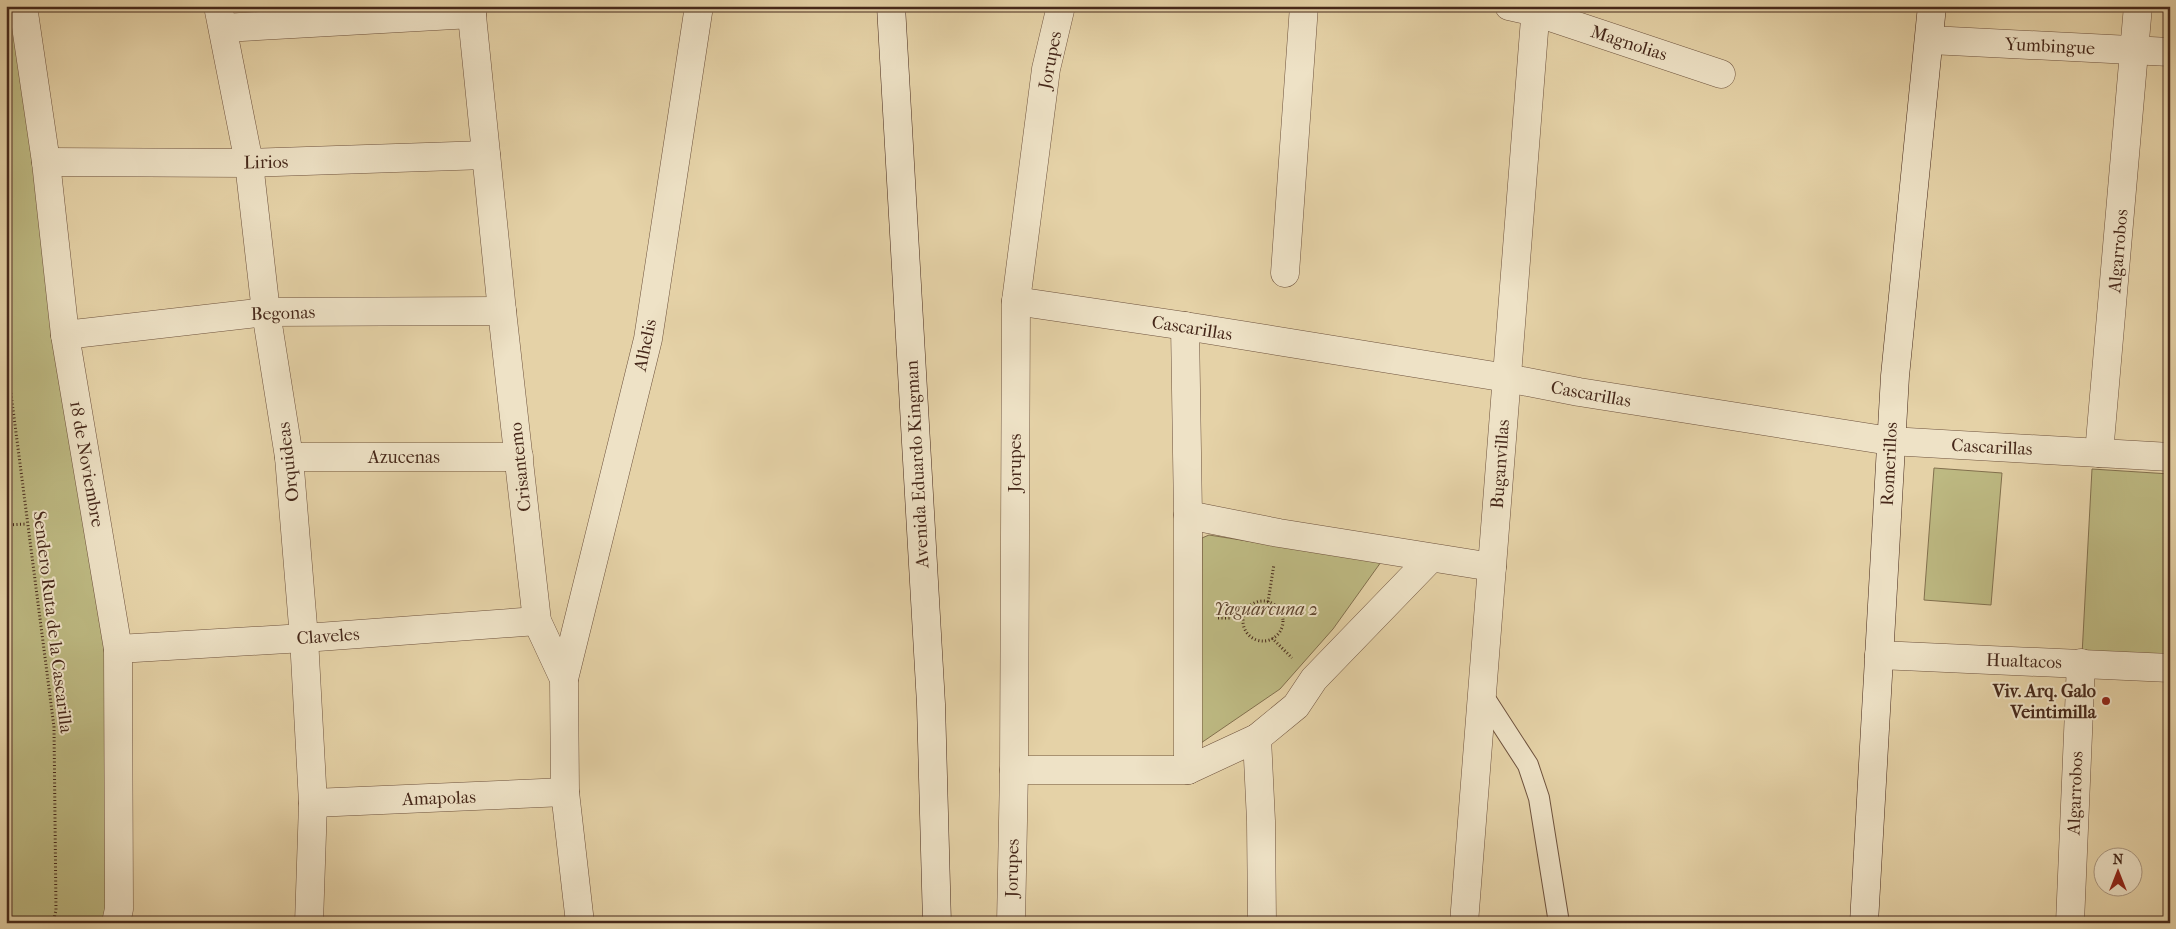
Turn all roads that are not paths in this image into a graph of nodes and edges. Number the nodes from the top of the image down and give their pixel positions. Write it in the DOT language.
graph roads {
  1 [pos="22,6"];
  2 [pos="699,6"];
  3 [pos="891,6"];
  4 [pos="1061,6"];
  5 [pos="1304,6"];
  6 [pos="1509,6"];
  7 [pos="1932,6"];
  8 [pos="2138,6"];
  9 [pos="1536,9"];
  10 [pos="471,10"];
  11 [pos="220,17"];
  12 [pos="1930,40"];
  13 [pos="2136,50"];
  14 [pos="2170,52"];
  15 [pos="1720,74"];
  16 [pos="486,155"];
  17 [pos="46,162"];
  18 [pos="249,162"];
  19 [pos="1285,273"];
  20 [pos="1016,301"];
  21 [pos="502,311"];
  22 [pos="266,312"];
  23 [pos="1185,326"];
  24 [pos="66,335"];
  25 [pos="1506,378"];
  26 [pos="1890,441"];
  27 [pos="2100,453"];
  28 [pos="289,457"];
  29 [pos="519,457"];
  30 [pos="2170,457"];
  31 [pos="1188,515"];
  32 [pos="1431,558"];
  33 [pos="1492,566"];
  34 [pos="537,621"];
  35 [pos="304,638"];
  36 [pos="118,649"];
  37 [pos="1879,655"];
  38 [pos="2081,663"];
  39 [pos="2170,668"];
  40 [pos="564,679"];
  41 [pos="1482,694"];
  42 [pos="1257,738"];
  43 [pos="1014,770"];
  44 [pos="1188,770"];
  45 [pos="565,792"];
  46 [pos="313,803"];
  47 [pos="116,923"];
  48 [pos="308,923"];
  49 [pos="580,923"];
  50 [pos="937,923"];
  51 [pos="1011,923"];
  52 [pos="1262,923"];
  53 [pos="1464,923"];
  54 [pos="1559,923"];
  55 [pos="1864,923"];
  56 [pos="2070,923"];
  1 -- 17 [label="street, 18 de Noviembre"];
  2 -- 40 [label="street, Alhelis"];
  3 -- 50 [label="street, Avenida Eduardo Kingman"];
  4 -- 20 [label="street, Jorupes"];
  5 -- 19 [label="street"];
  6 -- 9 [label="street, Magnolias"];
  7 -- 12 [label="street, Romerillos"];
  8 -- 13 [label="street, Algarrobos"];
  9 -- 15 [label="street, Magnolias"];
  9 -- 25 [label="street, Buganvillas"];
  10 -- 11 [label="street"];
  10 -- 16 [label="street, Crisantemo"];
  11 -- 18 [label="street, Orquideas"];
  12 -- 13 [label="street, Yumbingue"];
  12 -- 26 [label="street, Romerillos"];
  13 -- 14 [label="street, Yumbingue"];
  13 -- 27 [label="street, Algarrobos"];
  16 -- 18 [label="street, Lirios"];
  16 -- 21 [label="street, Crisantemo"];
  17 -- 18 [label="street, Lirios"];
  17 -- 24 [label="street, 18 de Noviembre"];
  18 -- 22 [label="street, Orquideas"];
  20 -- 23 [label="street, Cascarillas"];
  20 -- 43 [label="street, Jorupes"];
  21 -- 22 [label="street, Begonas"];
  21 -- 29 [label="street, Crisantemo"];
  22 -- 24 [label="street, Begonas"];
  22 -- 28 [label="street, Orquideas"];
  23 -- 25 [label="street, Cascarillas"];
  23 -- 31 [label="street"];
  24 -- 36 [label="street, 18 de Noviembre"];
  25 -- 26 [label="street, Cascarillas"];
  25 -- 33 [label="street, Buganvillas"];
  26 -- 27 [label="street, Cascarillas"];
  26 -- 37 [label="street, Romerillos"];
  27 -- 30 [label="street, Cascarillas"];
  28 -- 29 [label="street, Azucenas"];
  28 -- 35 [label="street, Orquideas"];
  29 -- 34 [label="street, Crisantemo"];
  31 -- 32 [label="street"];
  31 -- 44 [label="street"];
  32 -- 33 [label="street"];
  32 -- 42 [label="street"];
  33 -- 41 [label="street, Buganvillas"];
  34 -- 35 [label="street, Claveles"];
  34 -- 40 [label="street, Crisantemo"];
  35 -- 36 [label="street, Claveles"];
  35 -- 46 [label="street, Orquideas"];
  36 -- 47 [label="street, 18 de Noviembre"];
  37 -- 38 [label="street, Hualtacos"];
  37 -- 55 [label="street, Romerillos"];
  38 -- 39 [label="street, Hualtacos"];
  38 -- 56 [label="street, Algarrobos"];
  40 -- 45 [label="street, Crisantemo"];
  41 -- 53 [label="street, Buganvillas"];
  41 -- 54 [label="lane"];
  42 -- 44 [label="street"];
  42 -- 52 [label="street"];
  43 -- 44 [label="street"];
  43 -- 51 [label="street, Jorupes"];
  45 -- 46 [label="street, Amapolas"];
  45 -- 49 [label="street, Crisantemo"];
  46 -- 48 [label="street, Orquideas"];
}
